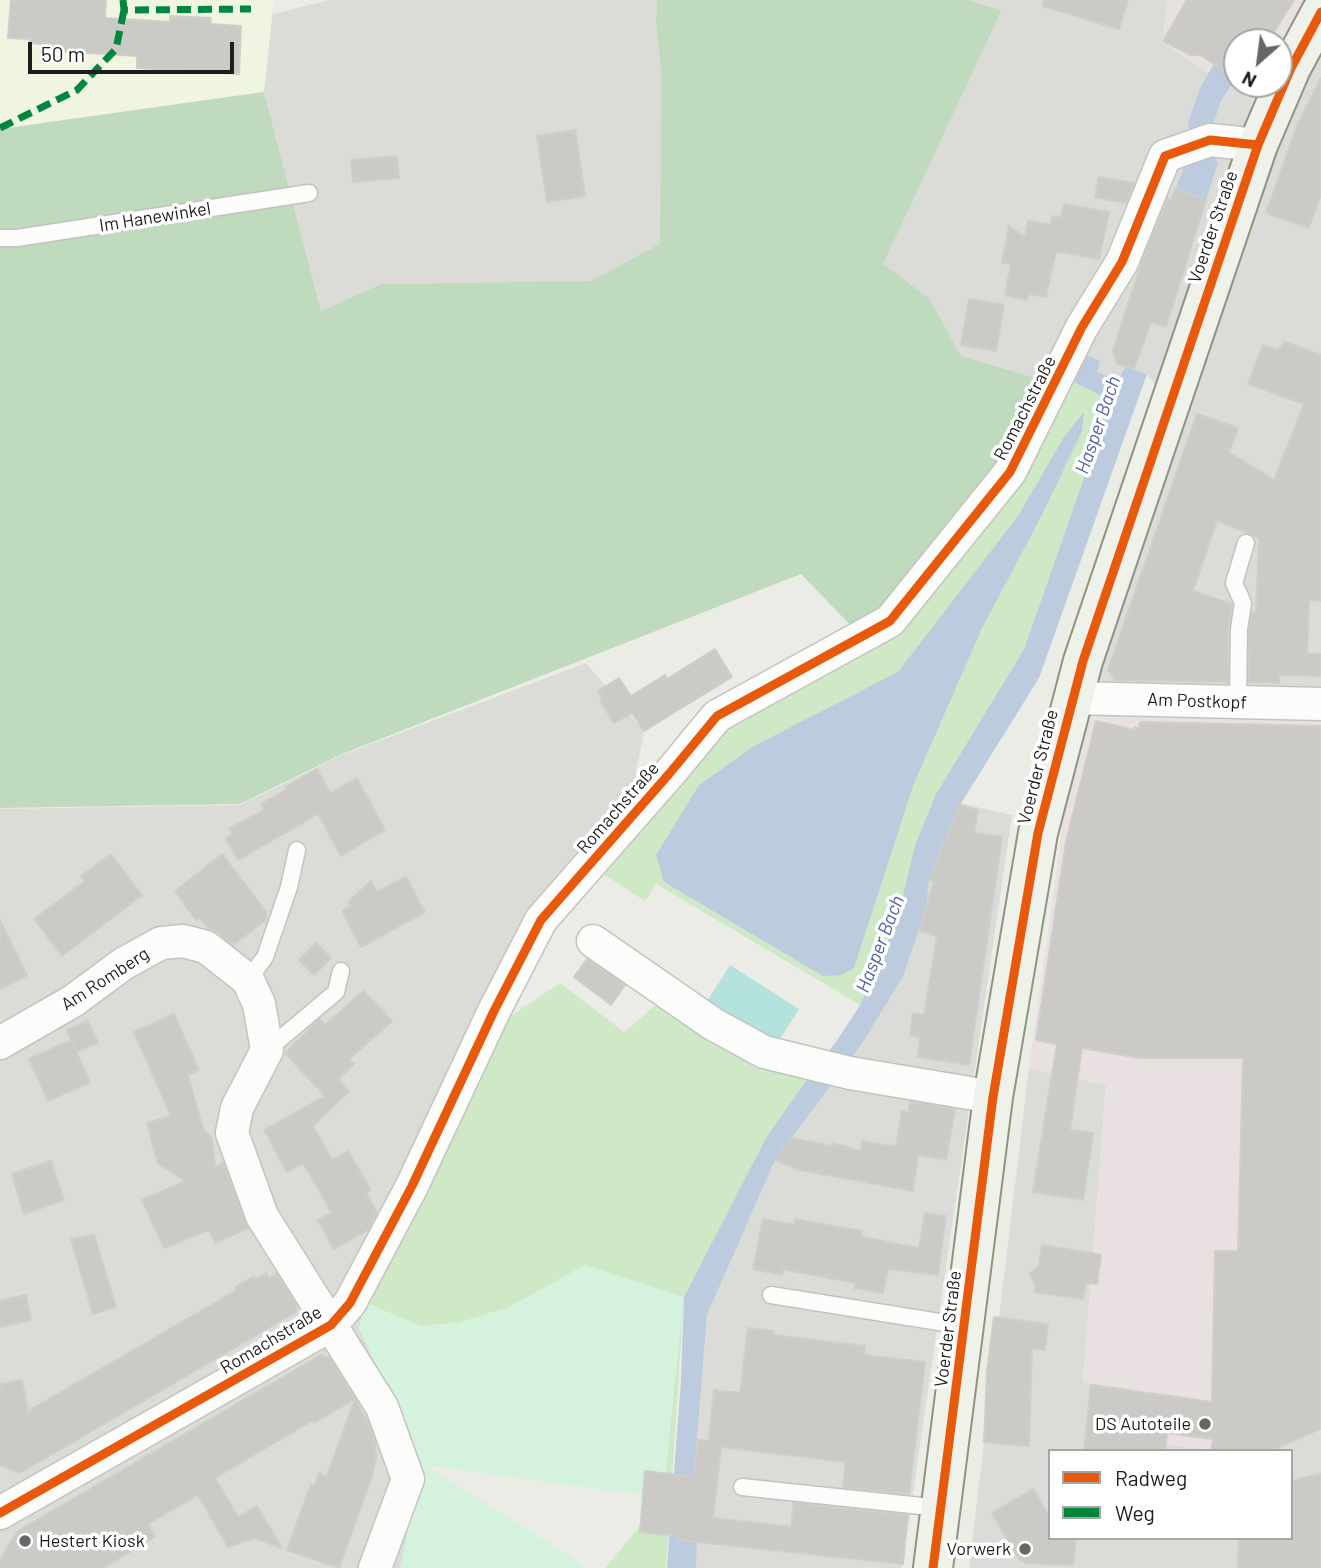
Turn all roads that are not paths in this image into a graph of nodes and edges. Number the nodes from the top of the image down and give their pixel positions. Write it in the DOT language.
graph roads {
  1 [pos="1321,12"];
  2 [pos="1258,145"];
  3 [pos="309,193"];
  4 [pos="0,238"];
  5 [pos="1246,543"];
  6 [pos="1072,698"];
  7 [pos="1238,702"];
  8 [pos="1321,704"];
  9 [pos="297,850"];
  10 [pos="593,941"];
  11 [pos="341,971"];
  12 [pos="248,979"];
  13 [pos="0,1043"];
  14 [pos="267,1050"];
  15 [pos="993,1097"];
  16 [pos="771,1295"];
  17 [pos="331,1325"];
  18 [pos="964,1326"];
  19 [pos="742,1487"];
  20 [pos="940,1508"];
  21 [pos="0,1513"];
  22 [pos="375,1568"];
  23 [pos="933,1568"];
  1 -- 2 [label="main road, Voerder Straße"];
  2 -- 6 [label="main road, Voerder Straße"];
  2 -- 17 [label="street, Romachstraße"];
  3 -- 4 [label="lane, Im Hanewinkel"];
  5 -- 7 [label="lane"];
  6 -- 7 [label="street, Am Postkopf"];
  6 -- 15 [label="main road, Voerder Straße"];
  7 -- 8 [label="street, Am Postkopf"];
  9 -- 12 [label="lane"];
  10 -- 15 [label="street"];
  11 -- 14 [label="lane, Romachstraße"];
  12 -- 13 [label="street, Am Romberg"];
  12 -- 14 [label="street"];
  14 -- 17 [label="street, Romachstraße"];
  15 -- 18 [label="main road, Voerder Straße"];
  16 -- 18 [label="lane"];
  17 -- 21 [label="street, Romachstraße"];
  17 -- 22 [label="street"];
  18 -- 20 [label="main road, Voerder Straße"];
  19 -- 20 [label="lane"];
  20 -- 23 [label="main road, Voerder Straße"];
}
